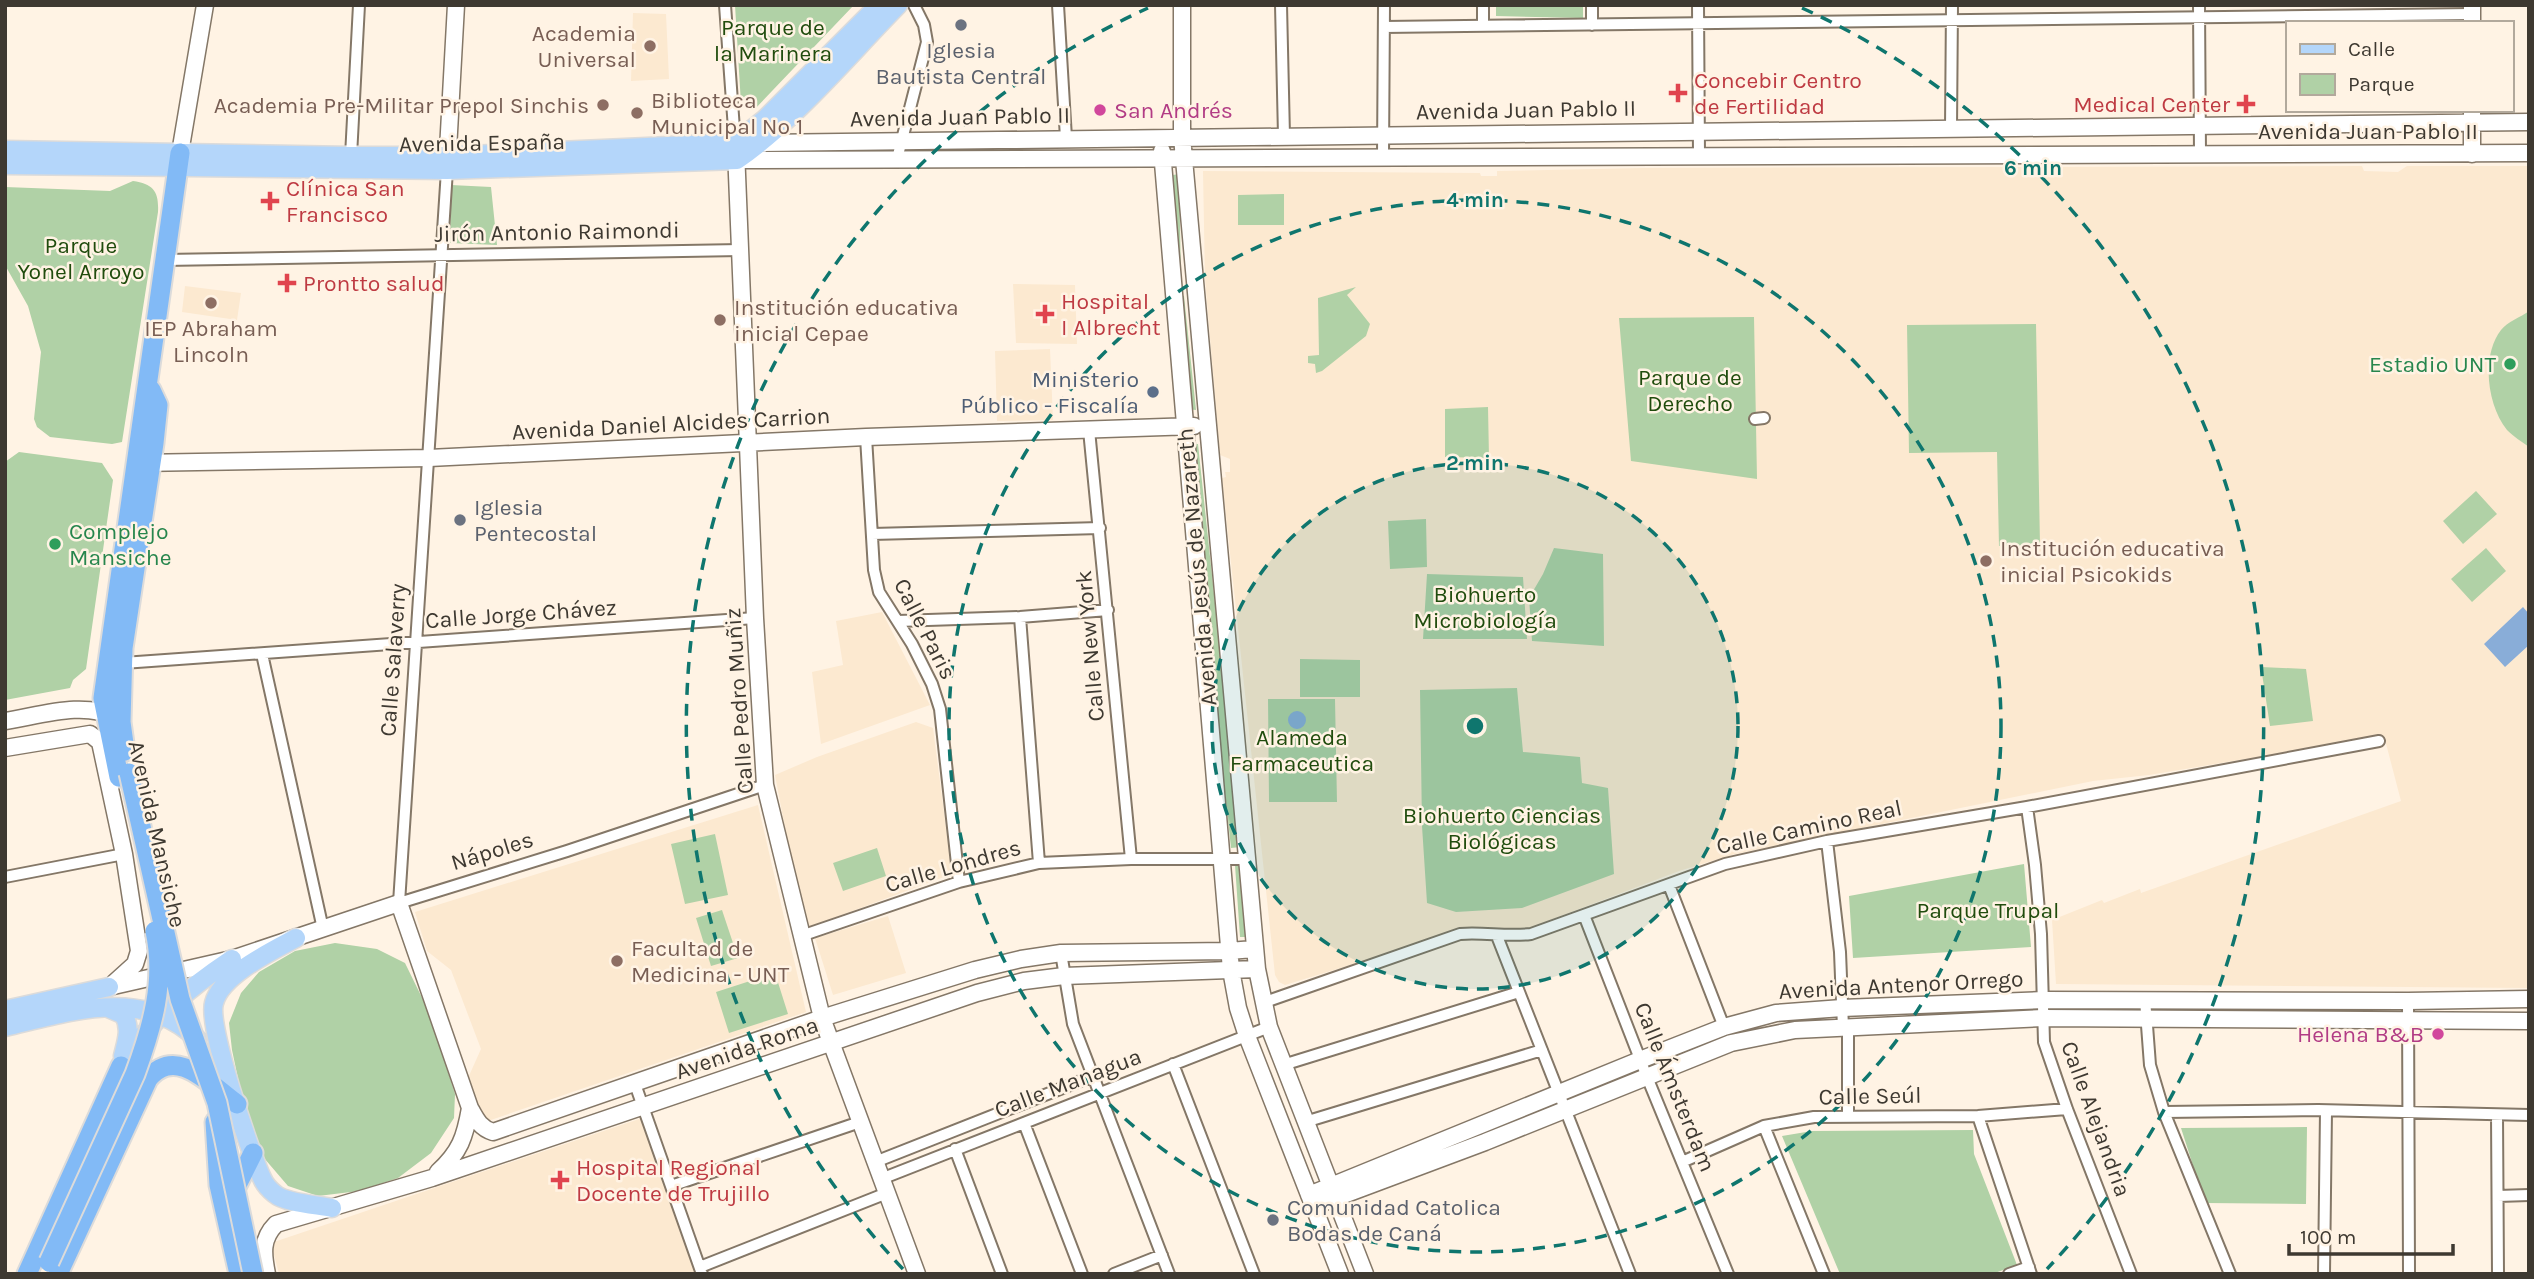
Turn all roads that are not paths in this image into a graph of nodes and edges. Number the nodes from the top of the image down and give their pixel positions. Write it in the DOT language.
graph roads {
  1 [pos="205,5"];
  2 [pos="359,5"];
  3 [pos="456,5"];
  4 [pos="725,5"];
  5 [pos="879,5"];
  6 [pos="898,5"];
  7 [pos="914,5"];
  8 [pos="1058,5"];
  9 [pos="1182,5"];
  10 [pos="1281,5"];
  11 [pos="1384,5"];
  12 [pos="1483,5"];
  13 [pos="1592,5"];
  14 [pos="1699,5"];
  15 [pos="1952,5"];
  16 [pos="2199,5"];
  17 [pos="2472,14"];
  18 [pos="2199,18"];
  19 [pos="1952,21"];
  20 [pos="1699,24"];
  21 [pos="1592,25"];
  22 [pos="1483,26"];
  23 [pos="1384,27"];
  24 [pos="2472,116"];
  25 [pos="2529,122"];
  26 [pos="2200,126"];
  27 [pos="1951,128"];
  28 [pos="1699,131"];
  29 [pos="1383,135"];
  30 [pos="1284,136"];
  31 [pos="1161,137"];
  32 [pos="1182,137"];
  33 [pos="1066,138"];
  34 [pos="902,140"];
  35 [pos="954,140"];
  36 [pos="761,143"];
  37 [pos="5,150"];
  38 [pos="736,151"];
  39 [pos="2529,153"];
  40 [pos="2472,154"];
  41 [pos="1953,155"];
  42 [pos="2200,155"];
  43 [pos="351,156"];
  44 [pos="1699,156"];
  45 [pos="1163,158"];
  46 [pos="1184,158"];
  47 [pos="1383,158"];
  48 [pos="897,159"];
  49 [pos="953,159"];
  50 [pos="179,160"];
  51 [pos="447,163"];
  52 [pos="5,165"];
  53 [pos="741,250"];
  54 [pos="441,256"];
  55 [pos="164,260"];
  56 [pos="1207,425"];
  57 [pos="1185,426"];
  58 [pos="1089,430"];
  59 [pos="866,437"];
  60 [pos="748,444"];
  61 [pos="429,458"];
  62 [pos="144,463"];
  63 [pos="1100,528"];
  64 [pos="872,534"];
  65 [pos="1108,610"];
  66 [pos="1020,617"];
  67 [pos="755,618"];
  68 [pos="898,621"];
  69 [pos="418,643"];
  70 [pos="262,654"];
  71 [pos="123,663"];
  72 [pos="113,717"];
  73 [pos="5,721"];
  74 [pos="2379,741"];
  75 [pos="5,748"];
  76 [pos="124,775"];
  77 [pos="765,785"];
  78 [pos="2027,807"];
  79 [pos="1828,841"];
  80 [pos="124,854"];
  81 [pos="1131,859"];
  82 [pos="1221,859"];
  83 [pos="1247,859"];
  84 [pos="1040,863"];
  85 [pos="5,877"];
  86 [pos="959,882"];
  87 [pos="1669,885"];
  88 [pos="399,903"];
  89 [pos="1584,915"];
  90 [pos="323,929"];
  91 [pos="802,936"];
  92 [pos="1497,936"];
  93 [pos="296,939"];
  94 [pos="1254,949"];
  95 [pos="1229,951"];
  96 [pos="1061,953"];
  97 [pos="232,959"];
  98 [pos="1231,970"];
  99 [pos="1257,970"];
  100 [pos="1064,976"];
  101 [pos="109,987"];
  102 [pos="1519,992"];
  103 [pos="2145,999"];
  104 [pos="2529,999"];
  105 [pos="2044,1000"];
  106 [pos="2408,1001"];
  107 [pos="1262,1003"];
  108 [pos="102,1007"];
  109 [pos="1842,1007"];
  110 [pos="5,1010"];
  111 [pos="160,1014"];
  112 [pos="822,1018"];
  113 [pos="2043,1018"];
  114 [pos="2145,1018"];
  115 [pos="2529,1021"];
  116 [pos="2408,1022"];
  117 [pos="5,1027"];
  118 [pos="1269,1027"];
  119 [pos="1724,1027"];
  120 [pos="1845,1027"];
  121 [pos="1247,1036"];
  122 [pos="831,1043"];
  123 [pos="1542,1050"];
  124 [pos="1640,1060"];
  125 [pos="1173,1064"];
  126 [pos="1283,1065"];
  127 [pos="121,1066"];
  128 [pos="224,1066"];
  129 [pos="1093,1076"];
  130 [pos="1647,1077"];
  131 [pos="208,1083"];
  132 [pos="635,1084"];
  133 [pos="1100,1093"];
  134 [pos="1559,1093"];
  135 [pos="237,1104"];
  136 [pos="643,1107"];
  137 [pos="470,1108"];
  138 [pos="2067,1109"];
  139 [pos="1565,1110"];
  140 [pos="2326,1111"];
  141 [pos="2164,1112"];
  142 [pos="2409,1114"];
  143 [pos="2497,1115"];
  144 [pos="2529,1115"];
  145 [pos="1978,1116"];
  146 [pos="1848,1117"];
  147 [pos="860,1122"];
  148 [pos="1305,1122"];
  149 [pos="1024,1123"];
  150 [pos="1480,1125"];
  151 [pos="1764,1126"];
  152 [pos="493,1132"];
  153 [pos="1485,1142"];
  154 [pos="955,1149"];
  155 [pos="253,1153"];
  156 [pos="875,1162"];
  157 [pos="1682,1162"];
  158 [pos="432,1178"];
  159 [pos="671,1186"];
  160 [pos="884,1186"];
  161 [pos="1333,1192"];
  162 [pos="2529,1195"];
  163 [pos="2498,1196"];
  164 [pos="1311,1201"];
  165 [pos="332,1208"];
  166 [pos="226,1222"];
  167 [pos="1354,1246"];
  168 [pos="1332,1254"];
  169 [pos="1161,1255"];
  170 [pos="50,1270"];
  171 [pos="701,1270"];
  172 [pos="2030,1270"];
  173 [pos="27,1274"];
  174 [pos="239,1274"];
  175 [pos="253,1274"];
  176 [pos="267,1274"];
  177 [pos="917,1274"];
  178 [pos="1002,1274"];
  179 [pos="1082,1274"];
  180 [pos="1114,1274"];
  181 [pos="1168,1274"];
  182 [pos="1254,1274"];
  183 [pos="1340,1274"];
  184 [pos="1365,1274"];
  185 [pos="1630,1274"];
  186 [pos="1728,1274"];
  187 [pos="1824,1274"];
  188 [pos="2009,1274"];
  189 [pos="2131,1274"];
  190 [pos="2230,1274"];
  191 [pos="2324,1274"];
  192 [pos="2409,1274"];
  193 [pos="2498,1274"];
  1 -- 50 [label="main road"];
  2 -- 43 [label="street"];
  3 -- 51 [label="main road"];
  4 -- 38 [label="street"];
  5 -- 38 [label="main road"];
  6 -- 36 [label="main road"];
  7 -- 34 [label="street"];
  8 -- 33 [label="street"];
  9 -- 32 [label="main road, Avenida Jesús de Nazareth"];
  10 -- 30 [label="street"];
  11 -- 23 [label="street"];
  12 -- 22 [label="street"];
  13 -- 21 [label="street"];
  14 -- 20 [label="street"];
  15 -- 19 [label="street"];
  16 -- 18 [label="street"];
  17 -- 18 [label="street"];
  18 -- 19 [label="street"];
  18 -- 26 [label="street"];
  19 -- 20 [label="street"];
  19 -- 27 [label="street"];
  20 -- 21 [label="street"];
  20 -- 28 [label="street"];
  21 -- 22 [label="street"];
  22 -- 23 [label="street"];
  23 -- 29 [label="street"];
  24 -- 25 [label="main road, Avenida Juan Pablo II"];
  24 -- 26 [label="main road, Avenida Juan Pablo II"];
  24 -- 40 [label="main road"];
  26 -- 27 [label="main road, Avenida Juan Pablo II"];
  26 -- 42 [label="street"];
  27 -- 28 [label="main road, Avenida Juan Pablo II"];
  27 -- 41 [label="main road"];
  28 -- 29 [label="main road, Avenida Juan Pablo II"];
  28 -- 44 [label="street"];
  29 -- 30 [label="main road, Avenida Juan Pablo II"];
  29 -- 47 [label="street"];
  30 -- 32 [label="main road, Avenida Juan Pablo II"];
  31 -- 32 [label="main road, Avenida Juan Pablo II"];
  31 -- 33 [label="main road, Avenida Juan Pablo II"];
  31 -- 45 [label="main road, Avenida Jesús de Nazareth"];
  32 -- 46 [label="main road, Avenida Jesús de Nazareth"];
  33 -- 35 [label="main road, Avenida Juan Pablo II"];
  34 -- 35 [label="main road, Avenida Juan Pablo II"];
  34 -- 36 [label="main road, Avenida Juan Pablo II"];
  34 -- 48 [label="street"];
  35 -- 49 [label="main road"];
  36 -- 38 [label="main road"];
  37 -- 50 [label="main road, Avenida España"];
  38 -- 48 [label="main road, Avenida Juan Pablo II"];
  38 -- 51 [label="main road, Avenida España"];
  38 -- 53 [label="main road, Calle Pedro Muñiz"];
  39 -- 40 [label="main road, Avenida Juan Pablo II"];
  40 -- 42 [label="main road, Avenida Juan Pablo II"];
  41 -- 42 [label="main road, Avenida Juan Pablo II"];
  41 -- 44 [label="main road, Avenida Juan Pablo II"];
  43 -- 50 [label="main road, Avenida España"];
  43 -- 51 [label="main road, Avenida España"];
  44 -- 47 [label="main road, Avenida Juan Pablo II"];
  45 -- 46 [label="main road, Avenida Juan Pablo II"];
  45 -- 49 [label="main road, Avenida Juan Pablo II"];
  45 -- 57 [label="main road, Avenida Jesús de Nazareth"];
  46 -- 47 [label="main road, Avenida Juan Pablo II"];
  46 -- 56 [label="main road, Avenida Jesús de Nazareth"];
  48 -- 49 [label="main road, Avenida Juan Pablo II"];
  50 -- 51 [label="main road, Avenida España"];
  50 -- 52 [label="main road, Avenida España"];
  50 -- 55 [label="highway, Avenida Mansiche"];
  51 -- 54 [label="street, Calle Salaverry"];
  53 -- 54 [label="street, Jirón Antonio Raimondi"];
  53 -- 60 [label="main road, Calle Pedro Muñiz"];
  54 -- 55 [label="street, Jirón Antonio Raimondi"];
  54 -- 61 [label="street, Calle Salaverry"];
  55 -- 62 [label="highway, Avenida Mansiche"];
  56 -- 57 [label="main road, Avenida Daniel Alcides Carrion"];
  56 -- 83 [label="main road, Avenida Jesús de Nazareth"];
  57 -- 58 [label="main road, Avenida Daniel Alcides Carrion"];
  57 -- 82 [label="main road, Avenida Jesús de Nazareth"];
  58 -- 59 [label="main road, Avenida Daniel Alcides Carrion"];
  58 -- 63 [label="street, Calle New York"];
  59 -- 60 [label="main road, Avenida Daniel Alcides Carrion"];
  59 -- 64 [label="street, Calle Paris"];
  60 -- 61 [label="main road, Avenida Daniel Alcides Carrion"];
  60 -- 67 [label="main road, Calle Pedro Muñiz"];
  61 -- 62 [label="main road, Avenida Daniel Alcides Carrion"];
  61 -- 69 [label="street, Calle Salaverry"];
  62 -- 71 [label="highway, Avenida Mansiche"];
  62 -- 72 [label="highway, Avenida Mansiche"];
  63 -- 64 [label="street"];
  63 -- 65 [label="street, Calle New York"];
  64 -- 68 [label="street, Calle Paris"];
  65 -- 66 [label="street"];
  65 -- 81 [label="street, Calle New York"];
  66 -- 68 [label="street"];
  66 -- 84 [label="street"];
  67 -- 69 [label="street, Calle Jorge Chávez"];
  67 -- 77 [label="main road, Calle Pedro Muñiz"];
  68 -- 86 [label="street, Calle Paris"];
  69 -- 70 [label="street, Calle Jorge Chávez"];
  69 -- 88 [label="street, Calle Salaverry"];
  70 -- 71 [label="street, Calle Jorge Chávez"];
  70 -- 90 [label="street"];
  71 -- 72 [label="highway, Avenida Mansiche"];
  72 -- 73 [label="main road"];
  72 -- 76 [label="highway, Avenida Mansiche"];
  74 -- 78 [label="street, Calle Camino Real"];
  75 -- 80 [label="main road, Avenida Mansiche"];
  76 -- 170 [label="highway, Avenida Mansiche, bridge"];
  76 -- 175 [label="highway, Avenida Mansiche, bridge"];
  77 -- 88 [label="street, Nápoles"];
  77 -- 91 [label="main road, Calle Pedro Muñiz"];
  78 -- 79 [label="street, Calle Camino Real"];
  78 -- 105 [label="street, Calle Alejandria"];
  79 -- 87 [label="street, Calle Camino Real"];
  79 -- 109 [label="street"];
  80 -- 85 [label="street"];
  80 -- 101 [label="main road, Avenida Mansiche"];
  81 -- 82 [label="street, Calle Londres"];
  81 -- 84 [label="street, Calle Londres"];
  82 -- 83 [label="street, Calle Londres"];
  82 -- 95 [label="main road, Avenida Jesús de Nazareth"];
  83 -- 94 [label="main road, Avenida Jesús de Nazareth"];
  84 -- 86 [label="street, Calle Londres"];
  86 -- 91 [label="street, Calle Londres"];
  87 -- 89 [label="street, Calle Camino Real"];
  87 -- 119 [label="street"];
  88 -- 90 [label="main road, Nápoles"];
  88 -- 137 [label="main road, Calle Salaverry"];
  89 -- 92 [label="street, Calle Camino Real"];
  89 -- 124 [label="street, Calle Ámsterdam"];
  90 -- 93 [label="main road, Nápoles"];
  91 -- 112 [label="main road, Calle Pedro Muñiz"];
  92 -- 102 [label="street"];
  92 -- 107 [label="street, Calle Camino Real"];
  93 -- 97 [label="main road, Nápoles"];
  93 -- 128 [label="main road"];
  94 -- 95 [label="main road, Avenida Roma"];
  94 -- 99 [label="main road, Avenida Jesús de Nazareth"];
  95 -- 96 [label="main road, Avenida Roma"];
  95 -- 98 [label="main road, Avenida Jesús de Nazareth"];
  96 -- 100 [label="street"];
  96 -- 112 [label="main road, Avenida Roma"];
  97 -- 101 [label="main road, Nápoles"];
  97 -- 111 [label="main road"];
  98 -- 99 [label="main road, Avenida Roma"];
  98 -- 100 [label="main road, Avenida Roma"];
  98 -- 121 [label="main road, Avenida Jesús de Nazareth"];
  99 -- 107 [label="main road, Avenida Jesús de Nazareth"];
  100 -- 122 [label="main road, Avenida Roma"];
  100 -- 129 [label="street"];
  101 -- 110 [label="main road"];
  102 -- 123 [label="street"];
  102 -- 126 [label="street"];
  103 -- 105 [label="main road, Avenida Antenor Orrego"];
  103 -- 106 [label="main road, Avenida Antenor Orrego"];
  103 -- 114 [label="street"];
  104 -- 106 [label="main road, Avenida Antenor Orrego"];
  105 -- 109 [label="main road, Avenida Antenor Orrego"];
  105 -- 113 [label="street, Calle Alejandria"];
  106 -- 116 [label="street"];
  107 -- 118 [label="main road, Avenida Jesús de Nazareth"];
  108 -- 111 [label="main road"];
  108 -- 117 [label="main road"];
  108 -- 127 [label="main road"];
  109 -- 119 [label="main road, Avenida Antenor Orrego"];
  109 -- 120 [label="street"];
  111 -- 127 [label="main road"];
  111 -- 128 [label="main road"];
  112 -- 122 [label="main road, Calle Pedro Muñiz"];
  112 -- 132 [label="main road, Avenida Roma"];
  113 -- 114 [label="main road, Avenida Antenor Orrego"];
  113 -- 120 [label="main road, Avenida Antenor Orrego"];
  113 -- 138 [label="street, Calle Alejandria"];
  114 -- 116 [label="main road, Avenida Antenor Orrego"];
  114 -- 141 [label="street"];
  115 -- 116 [label="main road, Avenida Antenor Orrego"];
  116 -- 142 [label="street"];
  118 -- 121 [label="street, Calle Managua"];
  118 -- 126 [label="main road, Avenida Jesús de Nazareth"];
  119 -- 124 [label="main road, Avenida Antenor Orrego"];
  120 -- 130 [label="main road, Avenida Antenor Orrego"];
  120 -- 146 [label="street"];
  121 -- 125 [label="street, Calle Managua"];
  121 -- 164 [label="main road, Avenida Jesús de Nazareth"];
  122 -- 136 [label="main road, Avenida Roma"];
  122 -- 147 [label="main road, Calle Pedro Muñiz"];
  123 -- 134 [label="street"];
  123 -- 148 [label="street"];
  124 -- 130 [label="street, Calle Ámsterdam"];
  124 -- 134 [label="main road, Avenida Antenor Orrego"];
  125 -- 133 [label="street, Calle Managua"];
  125 -- 182 [label="street"];
  126 -- 148 [label="main road, Avenida Jesús de Nazareth"];
  127 -- 173 [label="highway"];
  128 -- 135 [label="main road"];
  129 -- 133 [label="street"];
  129 -- 156 [label="street, Calle Managua"];
  130 -- 139 [label="main road, Avenida Antenor Orrego"];
  130 -- 157 [label="street, Calle Ámsterdam"];
  131 -- 135 [label="highway"];
  131 -- 166 [label="highway"];
  131 -- 170 [label="highway"];
  132 -- 136 [label="street"];
  132 -- 152 [label="main road, Avenida Roma"];
  133 -- 149 [label="street, Calle Managua"];
  133 -- 169 [label="street"];
  134 -- 139 [label="street"];
  134 -- 150 [label="main road, Avenida Antenor Orrego"];
  135 -- 155 [label="main road"];
  136 -- 158 [label="main road, Avenida Roma"];
  136 -- 159 [label="street"];
  137 -- 152 [label="main road, Calle Salaverry"];
  137 -- 158 [label="main road"];
  138 -- 145 [label="street, Calle Seúl"];
  138 -- 189 [label="street, Calle Alejandria"];
  139 -- 153 [label="main road, Avenida Antenor Orrego"];
  139 -- 185 [label="street"];
  140 -- 141 [label="street"];
  140 -- 142 [label="street"];
  140 -- 191 [label="street"];
  141 -- 190 [label="street"];
  142 -- 143 [label="street"];
  142 -- 192 [label="street"];
  143 -- 144 [label="street"];
  143 -- 163 [label="street"];
  145 -- 146 [label="street, Calle Seúl"];
  145 -- 172 [label="street"];
  146 -- 151 [label="street, Calle Seúl"];
  147 -- 156 [label="main road, Calle Pedro Muñiz"];
  147 -- 159 [label="street"];
  148 -- 161 [label="main road, Avenida Jesús de Nazareth"];
  149 -- 154 [label="street, Calle Managua"];
  149 -- 179 [label="street"];
  150 -- 153 [label="main road"];
  150 -- 161 [label="main road, Avenida Antenor Orrego"];
  151 -- 157 [label="street, Calle Seúl"];
  151 -- 187 [label="street"];
  153 -- 161 [label="main road, Avenida Antenor Orrego"];
  154 -- 160 [label="street, Calle Managua"];
  154 -- 178 [label="street"];
  155 -- 165 [label="main road"];
  155 -- 166 [label="highway"];
  156 -- 160 [label="main road, Calle Pedro Muñiz"];
  157 -- 186 [label="street, Calle Ámsterdam"];
  158 -- 165 [label="main road, Avenida Roma"];
  159 -- 171 [label="street"];
  160 -- 171 [label="street, Calle Managua"];
  160 -- 177 [label="main road, Calle Pedro Muñiz"];
  161 -- 164 [label="main road, Avenida Antenor Orrego"];
  161 -- 167 [label="main road, Avenida Jesús de Nazareth"];
  162 -- 163 [label="street"];
  163 -- 193 [label="street"];
  164 -- 168 [label="main road, Avenida Jesús de Nazareth"];
  165 -- 176 [label="main road, Avenida Roma"];
  166 -- 174 [label="highway"];
  167 -- 168 [label="main road"];
  167 -- 184 [label="main road, Avenida Jesús de Nazareth"];
  168 -- 183 [label="main road, Avenida Jesús de Nazareth"];
  169 -- 180 [label="street"];
  169 -- 181 [label="street"];
  172 -- 188 [label="street"];
}
